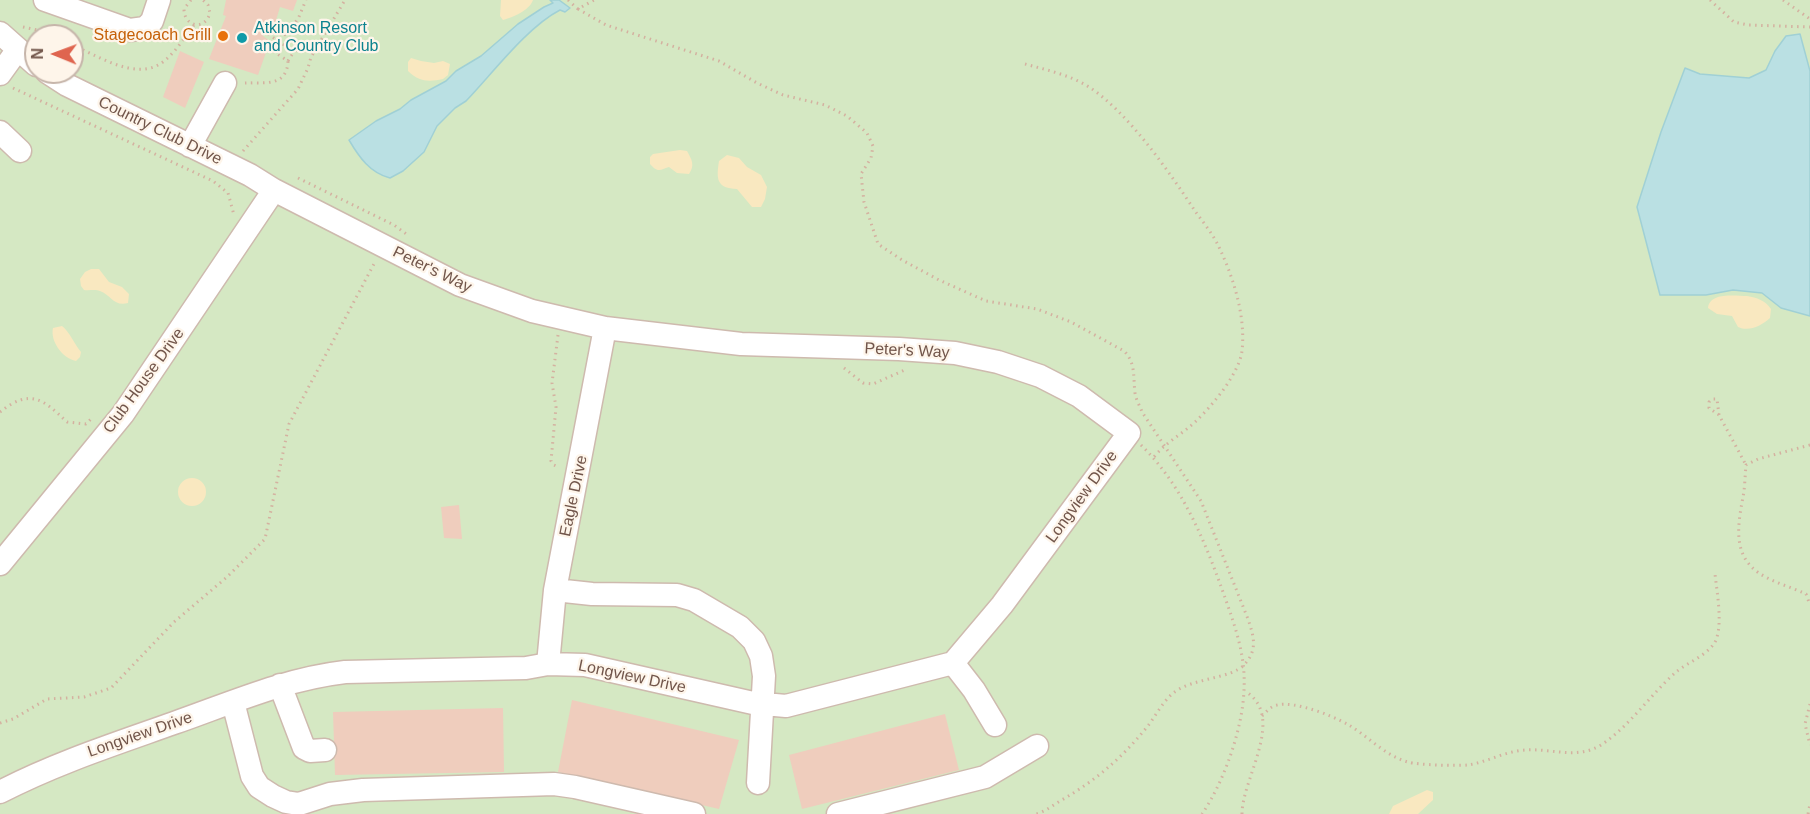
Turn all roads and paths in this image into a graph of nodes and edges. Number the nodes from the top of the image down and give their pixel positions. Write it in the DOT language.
graph roads {
  1 [pos="45,0"];
  2 [pos="159,0"];
  3 [pos="191,0"];
  4 [pos="203,0"];
  5 [pos="306,0"];
  6 [pos="345,0"];
  7 [pos="568,0"];
  8 [pos="594,0"];
  9 [pos="1710,0"];
  10 [pos="1783,0"];
  11 [pos="578,9"];
  12 [pos="1810,19"];
  13 [pos="194,25"];
  14 [pos="1810,27"];
  15 [pos="0,33"];
  16 [pos="268,34"];
  17 [pos="280,40"];
  18 [pos="319,43"];
  19 [pos="18,49"];
  20 [pos="270,49"];
  21 [pos="84,50"];
  22 [pos="293,51"];
  23 [pos="24,54"];
  24 [pos="288,61"];
  25 [pos="1026,64"];
  26 [pos="5,80"];
  27 [pos="225,83"];
  28 [pos="65,84"];
  29 [pos="0,132"];
  30 [pos="190,146"];
  31 [pos="20,151"];
  32 [pos="230,165"];
  33 [pos="294,177"];
  34 [pos="274,190"];
  35 [pos="232,221"];
  36 [pos="415,241"];
  37 [pos="377,259"];
  38 [pos="605,328"];
  39 [pos="559,330"];
  40 [pos="838,363"];
  41 [pos="913,367"];
  42 [pos="0,412"];
  43 [pos="100,413"];
  44 [pos="1719,415"];
  45 [pos="1129,433"];
  46 [pos="1810,445"];
  47 [pos="1163,446"];
  48 [pos="1154,457"];
  49 [pos="1746,465"];
  50 [pos="560,467"];
  51 [pos="0,564"];
  52 [pos="1715,574"];
  53 [pos="555,590"];
  54 [pos="1810,605"];
  55 [pos="953,663"];
  56 [pos="548,664"];
  57 [pos="1244,666"];
  58 [pos="280,685"];
  59 [pos="1245,691"];
  60 [pos="233,702"];
  61 [pos="763,704"];
  62 [pos="1810,704"];
  63 [pos="1262,716"];
  64 [pos="0,723"];
  65 [pos="995,724"];
  66 [pos="1810,745"];
  67 [pos="1037,746"];
  68 [pos="325,750"];
  69 [pos="758,783"];
  70 [pos="0,792"];
  71 [pos="1810,804"];
  72 [pos="694,814"];
  73 [pos="838,814"];
  74 [pos="1035,814"];
  75 [pos="1202,814"];
  76 [pos="1242,814"];
  77 [pos="1808,814"];
  1 -- 2 [label="street"];
  3 -- 13 [label="path"];
  4 -- 13 [label="path"];
  5 -- 17 [label="path"];
  6 -- 18 [label="path"];
  7 -- 11 [label="path"];
  8 -- 11 [label="path"];
  9 -- 14 [label="path"];
  10 -- 12 [label="path"];
  11 -- 47 [label="path"];
  13 -- 21 [label="path"];
  15 -- 19 [label="street"];
  16 -- 17 [label="path"];
  17 -- 22 [label="path"];
  18 -- 22 [label="path"];
  18 -- 32 [label="path"];
  19 -- 23 [label="street"];
  19 -- 26 [label="street"];
  20 -- 24 [label="path"];
  22 -- 24 [label="path"];
  24 -- 27 [label="path"];
  25 -- 47 [label="path"];
  26 -- 35 [label="path"];
  27 -- 30 [label="street"];
  28 -- 30 [label="street, Country Club Drive"];
  29 -- 31 [label="street"];
  30 -- 32 [label="street, Country Club Drive"];
  32 -- 34 [label="street, Country Club Drive"];
  33 -- 36 [label="path"];
  34 -- 38 [label="street, Peter's Way"];
  34 -- 51 [label="street, Club House Drive"];
  37 -- 64 [label="path"];
  38 -- 45 [label="street, Peter's Way"];
  38 -- 53 [label="street, Eagle Drive"];
  39 -- 50 [label="path"];
  40 -- 41 [label="path"];
  42 -- 43 [label="path"];
  44 -- 44 [label="path"];
  44 -- 49 [label="path"];
  45 -- 48 [label="path"];
  45 -- 55 [label="street, Longview Drive"];
  46 -- 49 [label="path"];
  47 -- 48 [label="path"];
  47 -- 57 [label="path"];
  48 -- 57 [label="path"];
  49 -- 54 [label="path"];
  52 -- 63 [label="path"];
  53 -- 56 [label="street, Eagle Drive"];
  53 -- 61 [label="street"];
  55 -- 61 [label="street, Longview Drive"];
  55 -- 65 [label="street"];
  56 -- 58 [label="street, Longview Drive"];
  56 -- 61 [label="street, Longview Drive"];
  57 -- 59 [label="path"];
  57 -- 74 [label="path"];
  58 -- 60 [label="street, Longview Drive"];
  58 -- 68 [label="street"];
  59 -- 63 [label="path"];
  59 -- 75 [label="path"];
  60 -- 70 [label="street, Longview Drive"];
  60 -- 72 [label="street"];
  61 -- 69 [label="street"];
  62 -- 66 [label="path"];
  63 -- 76 [label="path"];
  67 -- 73 [label="street"];
  71 -- 77 [label="path"];
}
